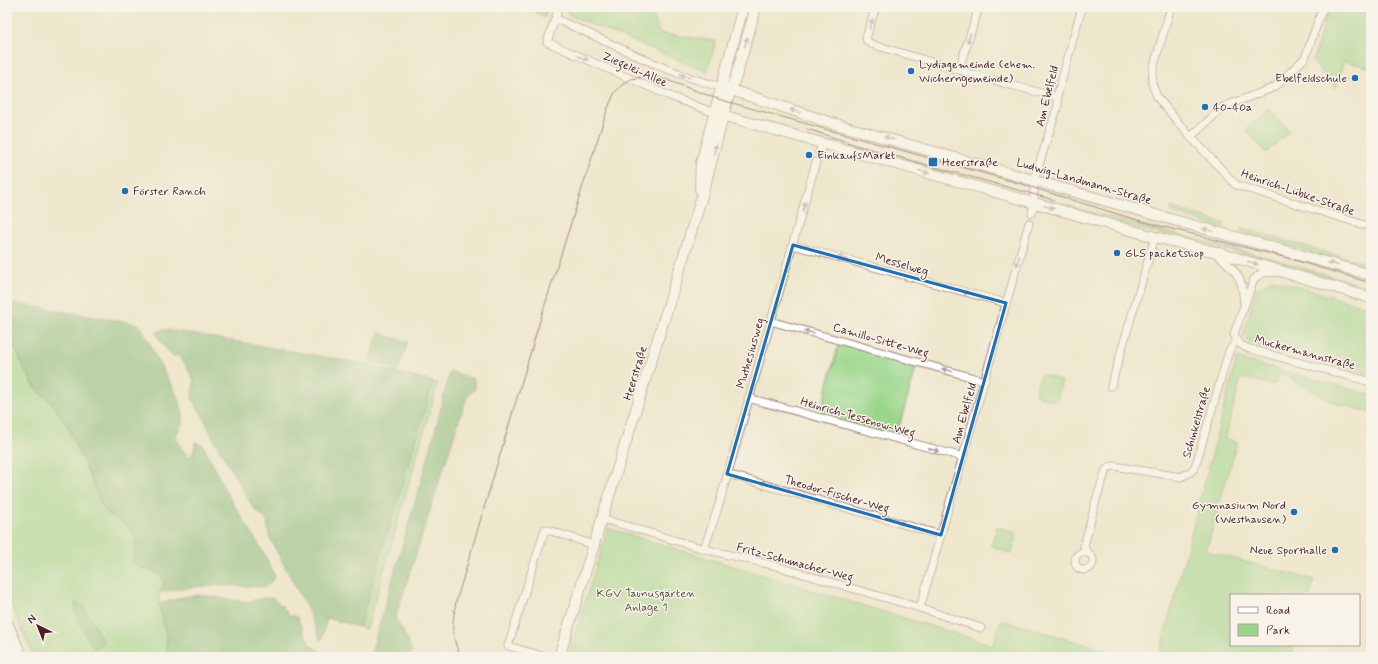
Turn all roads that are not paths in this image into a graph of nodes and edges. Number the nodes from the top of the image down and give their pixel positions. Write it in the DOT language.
graph roads {
  1 [pos="559,7"];
  2 [pos="743,7"];
  3 [pos="756,7"];
  4 [pos="876,7"];
  5 [pos="979,7"];
  6 [pos="1082,7"];
  7 [pos="1171,7"];
  8 [pos="1323,7"];
  9 [pos="556,19"];
  10 [pos="959,69"];
  11 [pos="726,89"];
  12 [pos="1057,98"];
  13 [pos="720,114"];
  14 [pos="1191,137"];
  15 [pos="816,162"];
  16 [pos="1034,180"];
  17 [pos="1033,208"];
  18 [pos="1029,223"];
  19 [pos="1371,227"];
  20 [pos="1155,237"];
  21 [pos="793,245"];
  22 [pos="1216,252"];
  23 [pos="1284,272"];
  24 [pos="1371,275"];
  25 [pos="1371,298"];
  26 [pos="1006,303"];
  27 [pos="1244,303"];
  28 [pos="770,321"];
  29 [pos="1236,341"];
  30 [pos="985,381"];
  31 [pos="1371,382"];
  32 [pos="1111,386"];
  33 [pos="748,398"];
  34 [pos="963,457"];
  35 [pos="727,474"];
  36 [pos="603,519"];
  37 [pos="941,535"];
  38 [pos="594,545"];
  39 [pos="704,549"];
  40 [pos="1087,553"];
  41 [pos="920,608"];
  42 [pos="7,626"];
  43 [pos="981,628"];
  44 [pos="20,657"];
  45 [pos="546,657"];
  46 [pos="559,657"];
  1 -- 9 [label="street"];
  2 -- 11 [label="main road, Heerstraße"];
  11 -- 3 [label="main road, Heerstraße, one-way"];
  10 -- 4 [label="street, one-way"];
  5 -- 10 [label="street, one-way"];
  6 -- 12 [label="street, Am Ebelfeld"];
  7 -- 14 [label="street, Heinrich-Lübke-Straße"];
  8 -- 14 [label="street"];
  11 -- 9 [label="street, Ziegelei-Allee, one-way"];
  9 -- 13 [label="street, Ziegelei-Allee, one-way"];
  10 -- 12 [label="street"];
  11 -- 13 [label="main road, Heerstraße"];
  16 -- 11 [label="main road, Ludwig-Landmann-Straße, one-way"];
  12 -- 16 [label="street, Am Ebelfeld"];
  13 -- 17 [label="main road, one-way"];
  13 -- 36 [label="main road, Heerstraße"];
  14 -- 19 [label="street, Heinrich-Lübke-Straße"];
  21 -- 15 [label="street, Muthesiusweg, one-way"];
  16 -- 17 [label="street, Am Ebelfeld"];
  24 -- 16 [label="main road, Ludwig-Landmann-Straße, one-way"];
  17 -- 20 [label="main road, one-way"];
  18 -- 26 [label="street, Am Ebelfeld, one-way"];
  20 -- 22 [label="main road"];
  20 -- 32 [label="street"];
  26 -- 21 [label="street, Messelweg, one-way"];
  21 -- 28 [label="street, Muthesiusweg"];
  22 -- 23 [label="main road, one-way"];
  22 -- 27 [label="street, Schinkelstraße"];
  23 -- 25 [label="main road"];
  23 -- 27 [label="street, Schinkelstraße"];
  26 -- 30 [label="street, Am Ebelfeld"];
  27 -- 29 [label="street, Schinkelstraße"];
  30 -- 28 [label="street, Camillo-Sitte-Weg, one-way"];
  28 -- 33 [label="street, Muthesiusweg"];
  29 -- 31 [label="street, Muckermannstraße"];
  29 -- 40 [label="street, Schinkelstraße"];
  30 -- 34 [label="street, Am Ebelfeld"];
  33 -- 34 [label="street, Heinrich-Tessenow-Weg, one-way"];
  33 -- 35 [label="street, Muthesiusweg"];
  34 -- 37 [label="street, Am Ebelfeld"];
  37 -- 35 [label="street, Theodor-Fischer-Weg, one-way"];
  35 -- 39 [label="street, Muthesiusweg"];
  36 -- 38 [label="main road, Heerstraße"];
  36 -- 39 [label="street, Fritz-Schumacher-Weg"];
  37 -- 41 [label="street, Am Ebelfeld"];
  38 -- 45 [label="street"];
  38 -- 46 [label="main road, Heerstraße"];
  39 -- 41 [label="street, Fritz-Schumacher-Weg"];
  41 -- 43 [label="street, Fritz-Schumacher-Weg"];
  42 -- 44 [label="highway"];
}
